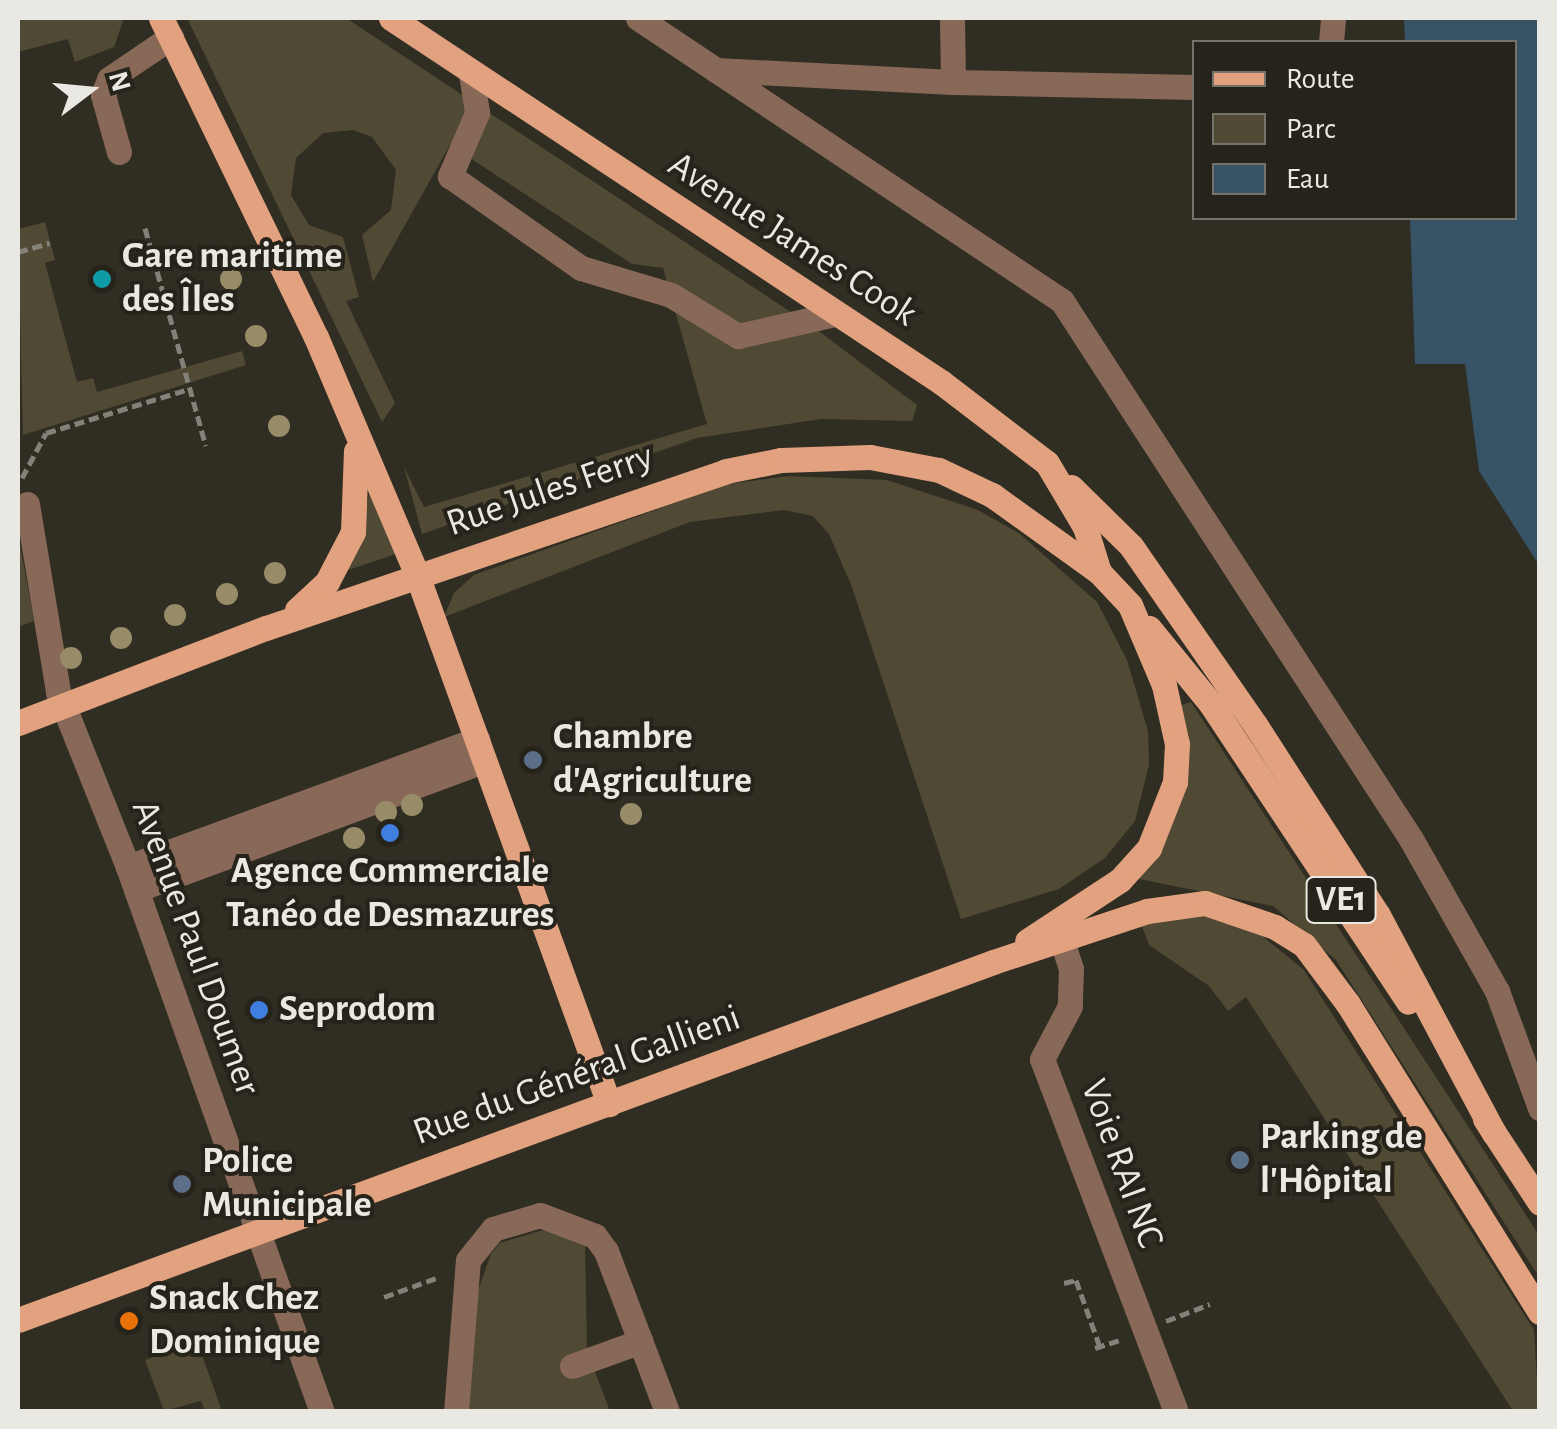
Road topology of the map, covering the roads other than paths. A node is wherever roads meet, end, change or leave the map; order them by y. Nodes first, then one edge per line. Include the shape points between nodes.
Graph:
1 (391, 18) edge
2 (638, 18) edge
3 (952, 18) edge
4 (166, 27) edge
5 (716, 70) junction
6 (471, 74) junction
7 (953, 82) junction
8 (1192, 87) edge
9 (119, 152) dead end
10 (835, 314) junction
11 (352, 421) junction
12 (1047, 464) junction
13 (23, 492) road end
14 (1100, 572) junction
15 (417, 575) junction
16 (1130, 605) junction
17 (266, 628) junction
18 (64, 705) junction
19 (18, 723) edge
20 (480, 750) junction
21 (132, 879) junction
22 (1062, 941) junction
23 (993, 962) junction
24 (609, 1104) junction
25 (1540, 1108) edge
26 (1494, 1133) junction
27 (1540, 1203) edge
28 (258, 1232) junction
29 (1540, 1312) edge
30 (18, 1320) edge
31 (641, 1342) junction
32 (572, 1366) dead end
33 (322, 1412) edge
34 (456, 1412) edge
35 (667, 1412) edge
36 (1176, 1412) edge

1 - 6 main road, Avenue James Cook
2 - 5 street
3 - 7 street
4 - 9 street via 109,78 103,95
4 - 11 main road
5 - 7 street
5 - 25 street via 1062,301 1411,840 1496,992
6 - 10 main road, Avenue James Cook
6 - 10 street via 477,113 450,176 581,268 670,295 738,336
7 - 8 street
10 - 12 main road, Avenue James Cook via 941,382
11 - 15 main road
11 - 17 main road via 359,502 346,551 315,596
12 - 14 main road, Avenue James Cook via 1085,528
12 - 26 main road via 1131,546 1256,726 1378,915
13 - 18 street, Avenue Paul Doumer
14 - 15 main road, Rue Jules Ferry via 992,495 939,470 870,458 781,460 726,470
14 - 16 main road, Rue du Général Gallieni
15 - 17 main road, Rue Jules Ferry
15 - 20 main road
16 - 23 main road, Rue du Général Gallieni via 1164,686 1177,744 1166,818 1120,880
16 - 26 main road, VE1 via 1211,704
17 - 18 main road, Rue Jules Ferry
18 - 19 main road, Rue Jules Ferry
18 - 21 street, Avenue Paul Doumer
20 - 21 street
20 - 24 main road
21 - 28 street, Avenue Paul Doumer
22 - 23 main road, Rue du Général Gallieni / VE1
22 - 29 main road, Rue du Général Gallieni / VE1 via 1147,911 1204,903 1258,919 1304,945 1348,1004
22 - 36 street, Voie RAI NC via 1071,969 1070,1006 1042,1059
23 - 24 main road, Rue du Général Gallieni
24 - 28 main road, Rue du Général Gallieni
26 - 27 main road, VE1
28 - 30 main road, Rue du Général Gallieni
28 - 33 street, Avenue Paul Doumer
31 - 32 street
31 - 34 street via 606,1251 570,1223 540,1215 505,1224 481,1238 465,1267
31 - 35 street

